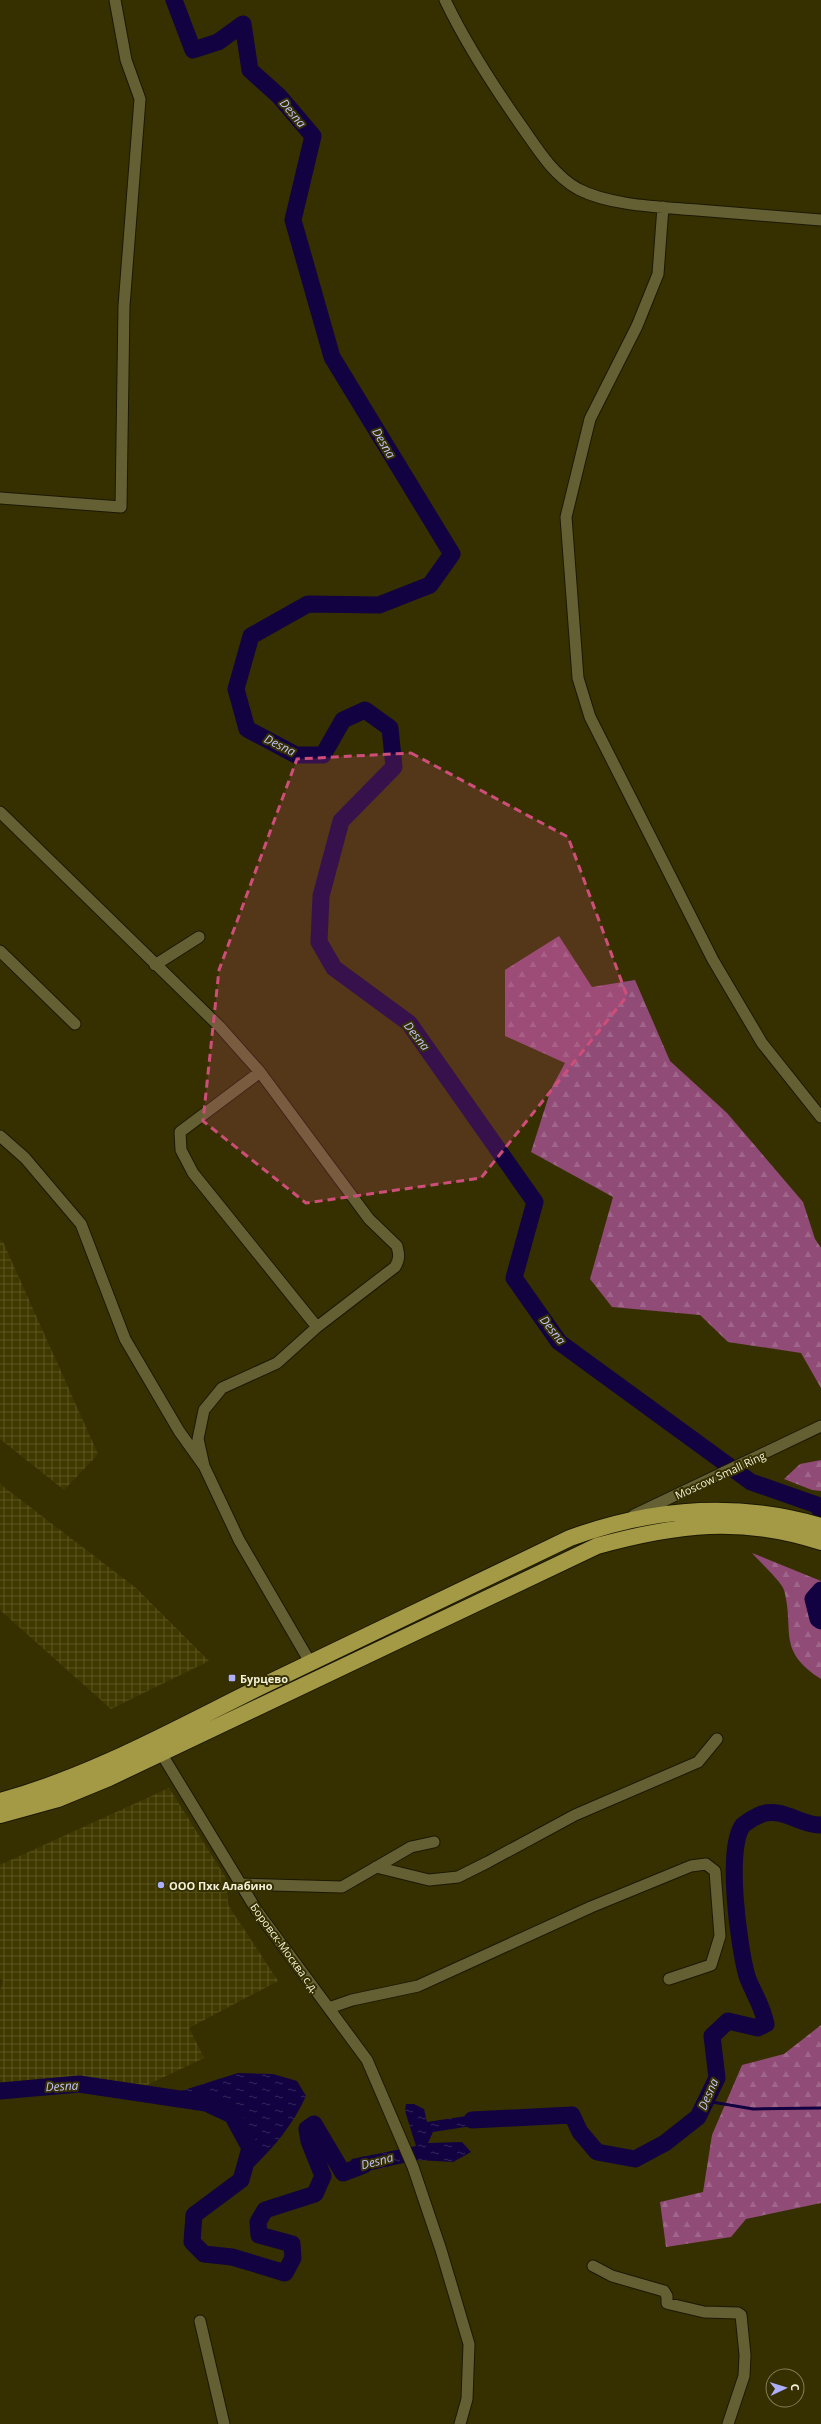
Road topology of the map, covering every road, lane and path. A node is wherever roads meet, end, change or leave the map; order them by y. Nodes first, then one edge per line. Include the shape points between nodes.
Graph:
1 (115, 0) edge
2 (445, 0) edge
3 (663, 207) junction
4 (821, 220) edge
5 (0, 498) edge
6 (0, 812) edge
7 (199, 936) dead end
8 (0, 951) edge
9 (155, 965) junction
10 (76, 1024) dead end
11 (260, 1072) junction
12 (821, 1117) edge
13 (0, 1136) edge
14 (317, 1327) junction
15 (821, 1426) edge
16 (204, 1466) junction
17 (708, 1517) junction
18 (618, 1522) junction
19 (821, 1526) edge
20 (821, 1542) edge
21 (310, 1662) junction
22 (716, 1739) dead end
23 (161, 1753) junction
24 (0, 1801) edge
25 (0, 1815) edge
26 (434, 1842) dead end
27 (376, 1867) junction
28 (241, 1884) junction
29 (669, 1979) dead end
30 (329, 2008) junction
31 (593, 2266) dead end
32 (200, 2321) dead end
33 (224, 2424) edge
34 (460, 2424) edge
35 (728, 2424) edge

1 - 5 street via 126,60 140,99 124,306 121,507
2 - 3 street via 479,64 547,162 564,180 594,196
3 - 4 street
3 - 12 street via 658,274 637,326 590,419 566,517 578,678 590,718 712,960 762,1043
6 - 9 street
7 - 9 street
8 - 10 street
9 - 11 street via 220,1027
11 - 14 street via 180,1132 181,1150 186,1162 204,1187
11 - 14 street via 361,1208 397,1246 399,1253 400,1258 395,1267
13 - 16 street via 26,1158 80,1224 125,1339 179,1431
14 - 16 street via 277,1363 222,1388 204,1410 198,1439
15 - 18 street, Moscow Small Ring
16 - 21 street via 239,1540
17 - 18 highway via 664,1513
17 - 19 highway via 752,1511
17 - 20 highway via 789,1532
17 - 23 highway via 629,1537 577,1554
18 - 21 highway via 570,1538
21 - 24 highway via 102,1764 56,1784
22 - 27 street via 698,1762 575,1814 458,1876 429,1880
23 - 25 highway via 58,1799
23 - 28 street, Боровск-Москва с.д.
26 - 27 street via 411,1847
27 - 28 street via 342,1887
28 - 30 street, Боровск-Москва с.д. via 257,1911
29 - 30 street via 710,1965 720,1936 715,1871 706,1864 692,1866 591,1907 418,1986 352,2000
30 - 34 street, Боровск-Москва с.д. via 367,2060 413,2167 441,2250 469,2344 468,2399
31 - 35 street via 612,2276 664,2291 668,2296 667,2303 678,2307 741,2315 745,2355 744,2376
32 - 33 street

